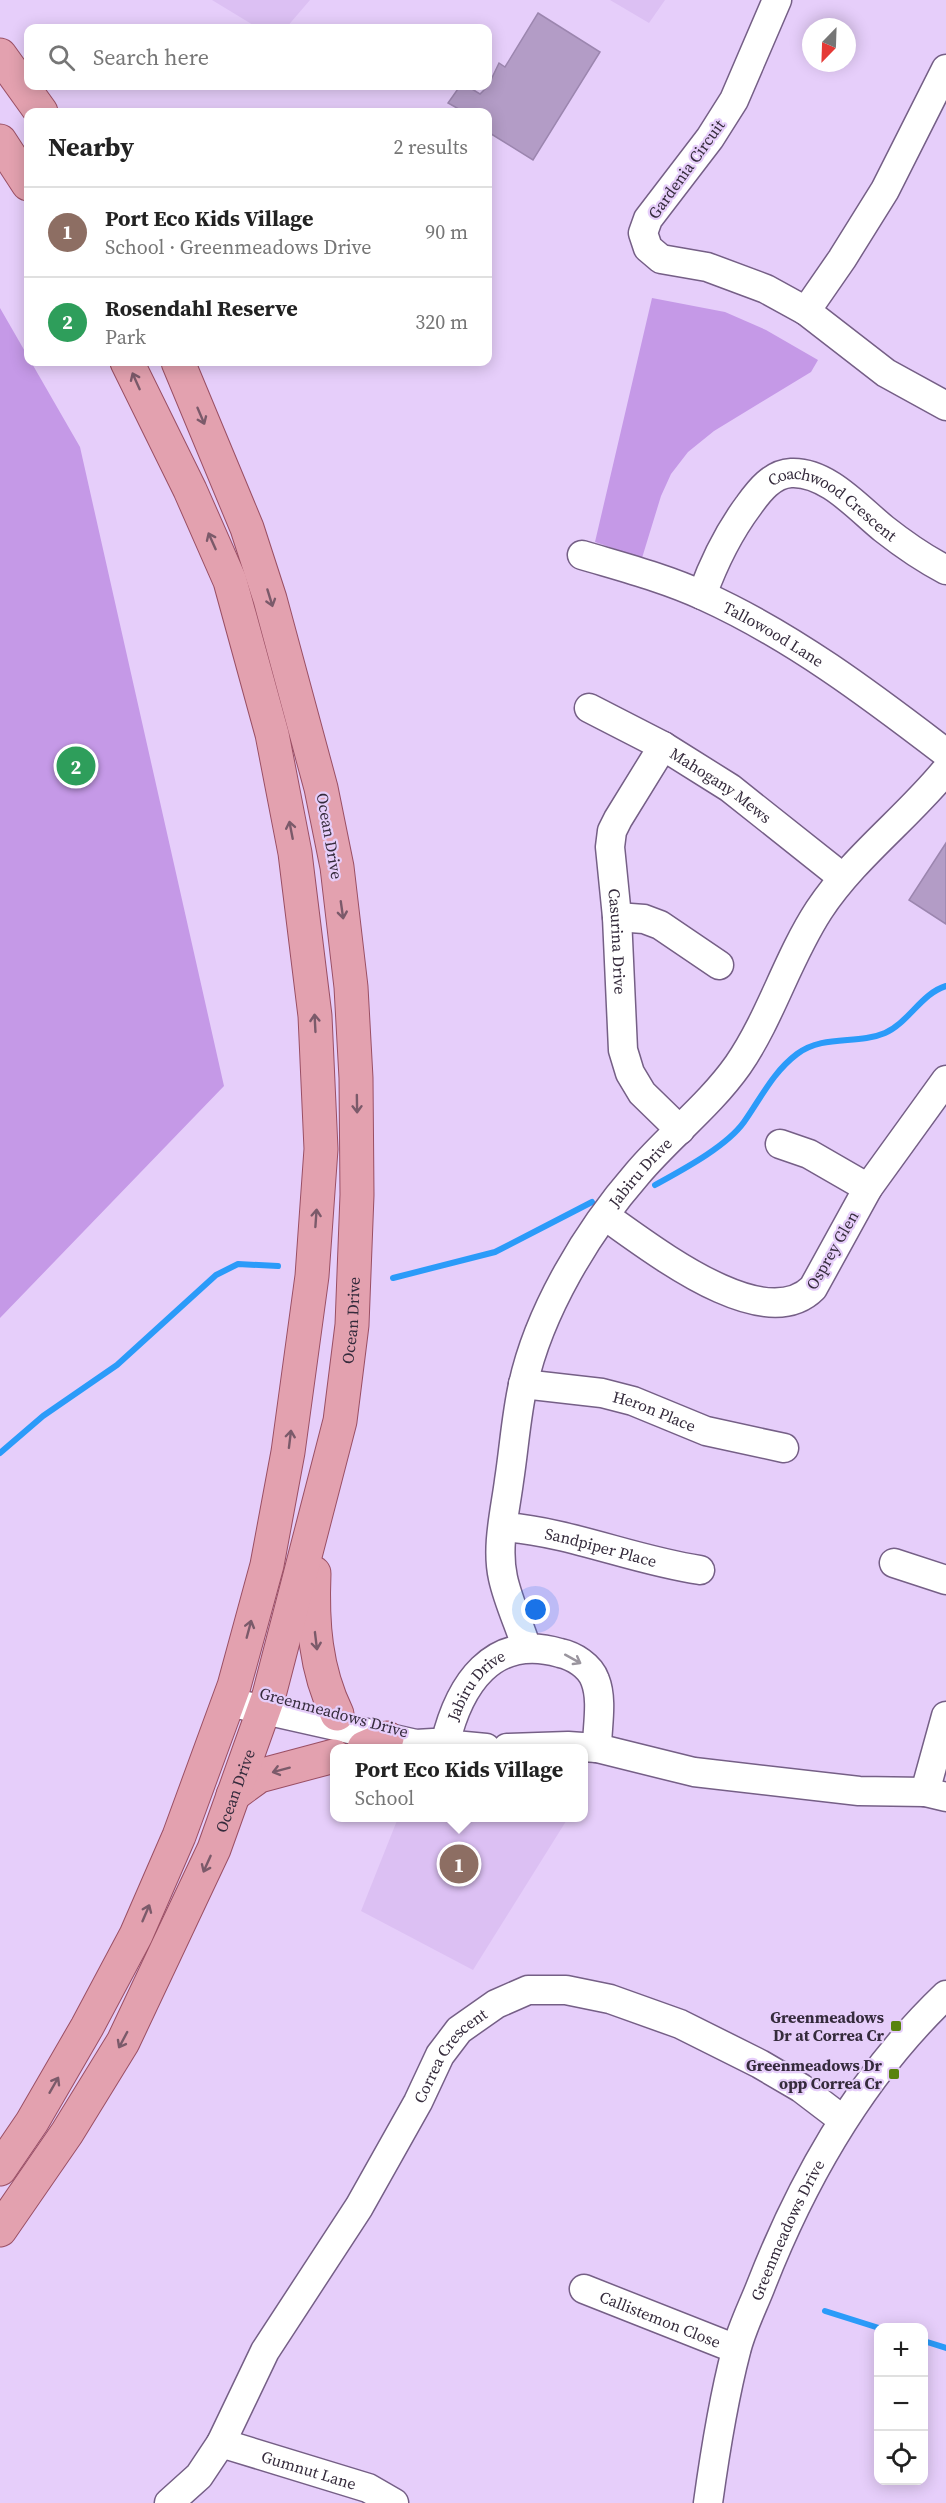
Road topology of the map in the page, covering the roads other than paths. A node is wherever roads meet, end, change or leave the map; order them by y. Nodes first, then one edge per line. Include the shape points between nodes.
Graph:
1 (777, 0) edge
2 (0, 55) edge
3 (946, 69) edge
4 (24, 88) edge
5 (25, 90) edge
6 (38, 108) edge
7 (0, 141) edge
8 (24, 178) edge
9 (806, 310) junction
10 (129, 366) edge
11 (180, 366) edge
12 (946, 405) edge
13 (582, 555) dead end
14 (946, 570) edge
15 (702, 595) junction
16 (589, 708) dead end
17 (663, 746) junction
18 (946, 753) edge
19 (946, 770) edge
20 (842, 877) junction
21 (616, 917) junction
22 (719, 965) dead end
23 (946, 1080) edge
24 (680, 1130) junction
25 (780, 1144) dead end
26 (868, 1188) junction
27 (605, 1216) junction
28 (523, 1384) junction
29 (784, 1448) dead end
30 (503, 1527) junction
31 (309, 1542) junction
32 (894, 1563) dead end
33 (700, 1570) dead end
34 (946, 1580) edge
35 (526, 1646) junction
36 (231, 1694) junction
37 (266, 1703) junction
38 (337, 1714) junction
39 (946, 1716) edge
40 (376, 1743) edge
41 (439, 1743) junction
42 (447, 1744) edge
43 (588, 1747) edge
44 (597, 1748) junction
45 (330, 1757) edge
46 (935, 1794) edge
47 (233, 1795) junction
48 (946, 1995) edge
49 (843, 2120) junction
50 (15, 2128) edge
51 (0, 2169) edge
52 (9, 2200) edge
53 (0, 2230) edge
54 (584, 2289) dead end
55 (736, 2349) junction
56 (221, 2443) junction
57 (169, 2503) edge
58 (394, 2503) edge
59 (708, 2503) edge

1 - 9 street, Gardenia Circuit via 734,100 648,219 643,233 648,248 661,259 707,267 766,289
2 - 4 main road
3 - 9 street via 885,190
5 - 6 main road
7 - 8 main road
9 - 12 street, Gardenia Circuit via 886,373
36 -> 10 main road via 274,1531 312,1276 321,1149 315,1016 293,842 272,734 230,580
11 -> 31 main road, Ocean Drive via 247,528 283,643 321,788 337,867 347,947 357,1138 352,1325 340,1421
13 - 15 street, Tallowood Lane
14 - 15 street, Coachwood Crescent via 835,490 806,474 790,473 776,477 760,490 737,521 716,558
15 - 18 street, Tallowood Lane via 821,661
16 - 17 street, Mahogany Mews
17 - 20 street, Mahogany Mews via 730,788
17 - 21 street, Casurina Drive via 612,831 611,881
19 - 20 street, Jabiru Drive
20 - 24 street, Jabiru Drive via 803,938 739,1063
21 - 22 street via 644,919 660,925
21 - 24 street, Casurina Drive via 623,1050 642,1093
23 - 26 street, Osprey Glen
24 - 27 street, Jabiru Drive via 637,1174
25 - 26 street via 809,1154
26 - 27 street, Osprey Glen via 813,1288 793,1302 760,1301 718,1288 679,1268
27 - 28 street, Jabiru Drive via 553,1304
28 - 29 street, Heron Place via 602,1393 633,1401 706,1431
28 - 30 street, Jabiru Drive
30 - 33 street, Sandpiper Place via 546,1532 661,1564
30 - 35 street, Jabiru Drive via 503,1577
31 - 37 main road, Ocean Drive
31 -> 38 main road via 318,1656 325,1688
32 - 34 street
35 - 41 street, Jabiru Drive via 494,1660 474,1675
35 -> 44 street, Jabiru Drive via 568,1655 589,1669 596,1680 598,1695
36 - 37 street, Greenmeadows Drive
50 -> 36 main road via 87,2027 136,1935 179,1836
37 - 38 street, Greenmeadows Drive
37 - 40 street, Greenmeadows Drive
37 - 47 main road, Ocean Drive
38 - 41 street, Greenmeadows Drive
39 - 46 street
40 - 41 street, Greenmeadows Drive
41 - 42 street, Greenmeadows Drive
43 - 44 street
44 - 46 street via 693,1772 778,1784
45 -> 47 main road via 259,1776
47 -> 52 main road, Ocean Drive via 214,1849 123,2042 67,2133
48 - 49 street, Greenmeadows Drive via 921,2019
49 - 55 street, Greenmeadows Drive via 775,2249
49 - 56 street, Correa Crescent via 801,2088 760,2064 681,2024 610,2000 566,1990 528,1990 496,2004 459,2030 440,2055 359,2207 265,2351
50 - 51 main road
52 - 53 main road, Ocean Drive
54 - 55 street, Callistemon Close
55 - 59 street, Greenmeadows Drive
56 - 57 street, Correa Crescent via 199,2476
56 - 58 street, Gumnut Lane via 368,2488

